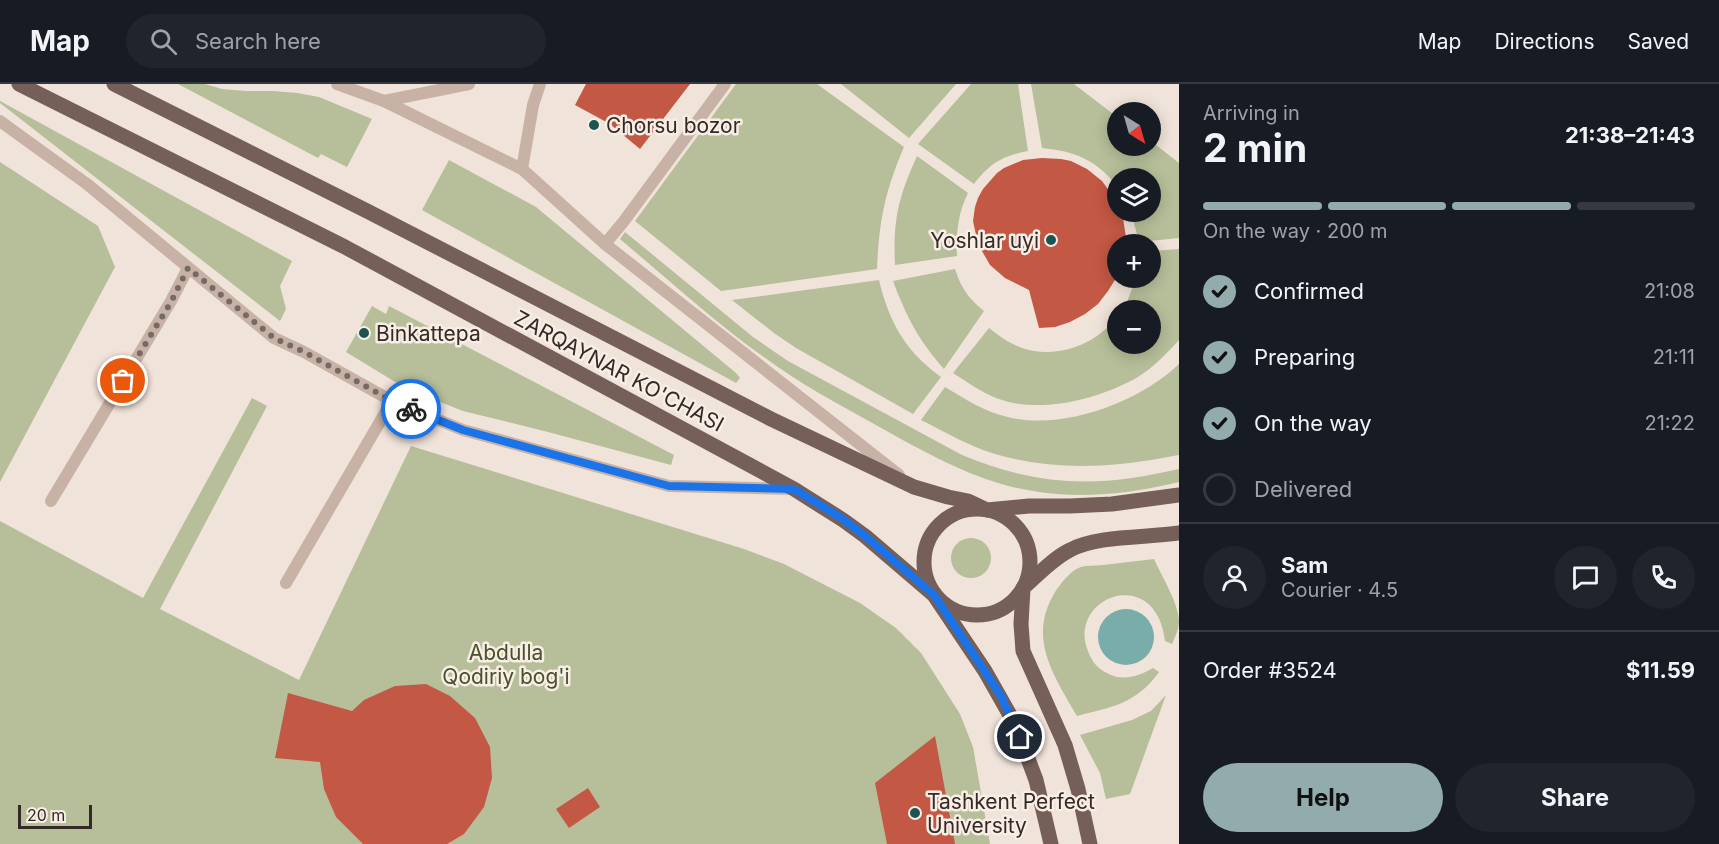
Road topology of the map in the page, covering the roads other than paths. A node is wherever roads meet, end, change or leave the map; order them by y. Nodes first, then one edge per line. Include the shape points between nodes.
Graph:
1 (19, 84) edge
2 (114, 84) edge
3 (337, 84) edge
4 (469, 84) edge
5 (540, 84) edge
6 (725, 84) edge
7 (384, 101) junction
8 (0, 121) edge
9 (522, 169) junction
10 (604, 244) junction
11 (188, 268) junction
12 (392, 401) junction
13 (914, 487) junction
14 (794, 489) junction
15 (1179, 495) edge
16 (51, 501) dead end
17 (987, 510) junction
18 (1179, 533) edge
19 (286, 583) dead end
20 (1023, 588) junction
21 (934, 595) junction
22 (1051, 844) edge
23 (1090, 844) edge

1 - 14 main road, ZARQAYNAR KO'CHASI via 345,247
2 - 13 main road, ZARQAYNAR KO'CHASI via 771,419
3 - 7 lane
4 - 7 lane
5 - 9 lane
6 - 10 lane
7 - 9 lane
8 - 11 lane via 87,184
9 - 10 lane
10 - 13 lane
11 - 12 lane via 274,338
11 - 16 lane
12 - 14 lane via 463,430 669,486
12 - 19 lane
13 - 17 main road, ZARQAYNAR KO'CHASI
14 - 21 main road, ZARQAYNAR KO'CHASI via 843,519
15 - 17 main road, ZARQAYNAR KO'CHASI via 1091,506
17 - 20 main road via 1010,521 1026,540 1030,565
17 - 21 main road via 969,510 952,516 932,534 923,560
18 - 20 main road via 1080,546 1054,560
20 - 21 main road via 1006,607 983,615 956,611
20 - 23 main road via 1023,651 1065,745
21 - 22 main road, ZARQAYNAR KO'CHASI via 1001,696 1035,780

